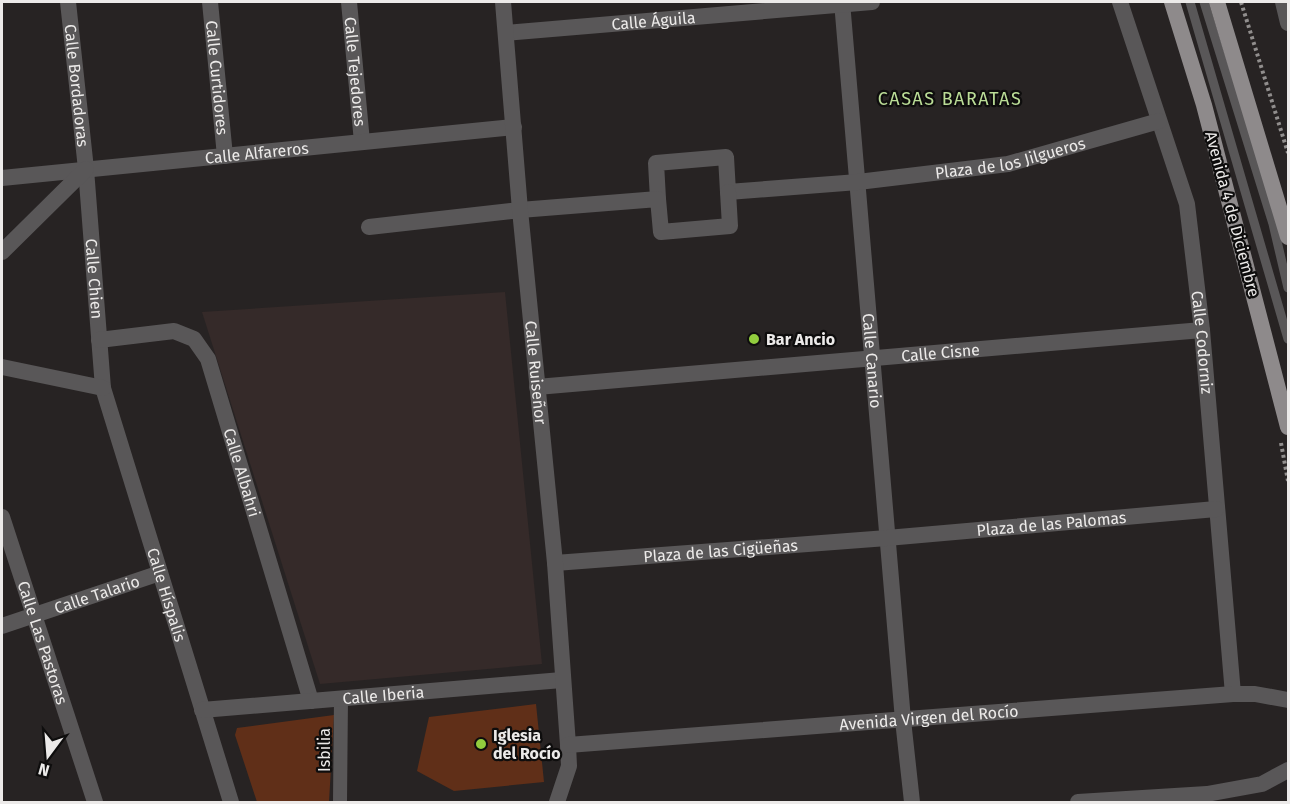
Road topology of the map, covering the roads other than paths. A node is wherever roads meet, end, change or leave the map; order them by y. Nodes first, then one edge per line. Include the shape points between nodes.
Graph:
1 (68, 2) edge
2 (210, 2) edge
3 (349, 2) edge
4 (503, 2) edge
5 (872, 2) edge
6 (1120, 2) edge
7 (1172, 2) edge
8 (1190, 2) edge
9 (1204, 2) edge
10 (1217, 2) edge
11 (1283, 2) edge
12 (842, 3) edge
13 (1288, 23) edge
14 (506, 33) junction
15 (1159, 121) junction
16 (514, 127) junction
17 (362, 142) junction
18 (225, 156) junction
19 (86, 169) junction
20 (2, 178) edge
21 (858, 182) junction
22 (728, 192) junction
23 (658, 199) junction
24 (520, 210) junction
25 (369, 227) dead end
26 (1288, 237) edge
27 (2, 252) edge
28 (1288, 288) edge
29 (1202, 330) junction
30 (99, 339) junction
31 (1288, 339) edge
32 (872, 358) junction
33 (2, 367) edge
34 (537, 387) junction
35 (103, 388) junction
36 (1288, 427) edge
37 (1216, 508) junction
38 (2, 517) edge
39 (887, 538) junction
40 (555, 563) junction
41 (160, 573) junction
42 (34, 615) junction
43 (2, 626) edge
44 (562, 680) junction
45 (1233, 694) junction
46 (340, 699) junction
47 (1288, 700) edge
48 (311, 701) junction
49 (202, 710) junction
50 (903, 720) junction
51 (568, 745) junction
52 (1288, 770) edge
53 (1207, 798) edge
54 (95, 802) edge
55 (231, 802) edge
56 (340, 802) edge
57 (557, 802) edge
58 (912, 802) edge
59 (1078, 802) edge

1 - 19 street, Calle Bordadoras
2 - 18 street, Calle Curtidores
3 - 17 street, Calle Tejedores
4 - 14 street, Calle Ruiseñor
5 - 12 street, Calle Águila
6 - 15 street, Calle Codorniz
7 - 36 main road, Avenida 4 de Diciembre via 1204,105
8 - 31 lane
9 - 28 lane via 1273,224
10 - 26 main road
11 - 13 street
12 - 14 street, Calle Águila
12 - 21 street, Calle Canario
14 - 16 street, Calle Ruiseñor
15 - 21 street, Plaza de los Jilgueros via 1008,164
15 - 29 street, Calle Codorniz via 1187,204
16 - 17 street, Calle Alfareros
16 - 24 street, Calle Ruiseñor
17 - 18 street, Calle Alfareros
18 - 19 street, Calle Alfareros
19 - 20 street, Calle Alfareros
19 - 27 street
19 - 30 street, Calle Chien
21 - 22 street, Plaza de los Jilgueros
21 - 32 street, Calle Canario
22 - 23 street via 730,226 661,232
22 - 23 street via 726,157 656,163
23 - 24 street
24 - 25 street
24 - 34 street, Calle Ruiseñor
29 - 32 street, Calle Cisne
29 - 37 street, Calle Codorniz
30 - 35 street, Calle Chien
30 - 48 street, Calle Albahri via 174,331 194,339 208,359
32 - 34 street, Calle Cisne
32 - 39 street, Calle Canario
33 - 35 street
34 - 40 street, Calle Ruiseñor
35 - 41 street, Calle Híspalis
37 - 39 street, Plaza de las Palomas
37 - 45 street, Calle Codorniz
38 - 42 street, Calle Las Pastoras
39 - 40 street, Plaza de las Cigüeñas
39 - 50 street, Calle Canario
40 - 44 street, Calle Ruiseñor
41 - 42 street, Calle Talario
41 - 49 street, Calle Híspalis
42 - 43 street, Calle Talario
42 - 54 street, Calle Las Pastoras
44 - 46 street, Calle Iberia
44 - 51 street, Calle Ruiseñor
45 - 47 street, Avenida Virgen del Rocío
45 - 50 street, Avenida Virgen del Rocío
46 - 48 street, Calle Iberia
46 - 56 street, Isbilia
48 - 49 street, Calle Iberia
49 - 55 street, Calle Híspalis
50 - 51 street, Avenida Virgen del Rocío
50 - 58 street, Calle Canario
51 - 57 street, Calle Ruiseñor via 569,766
52 - 53 street via 1262,784
53 - 59 street

